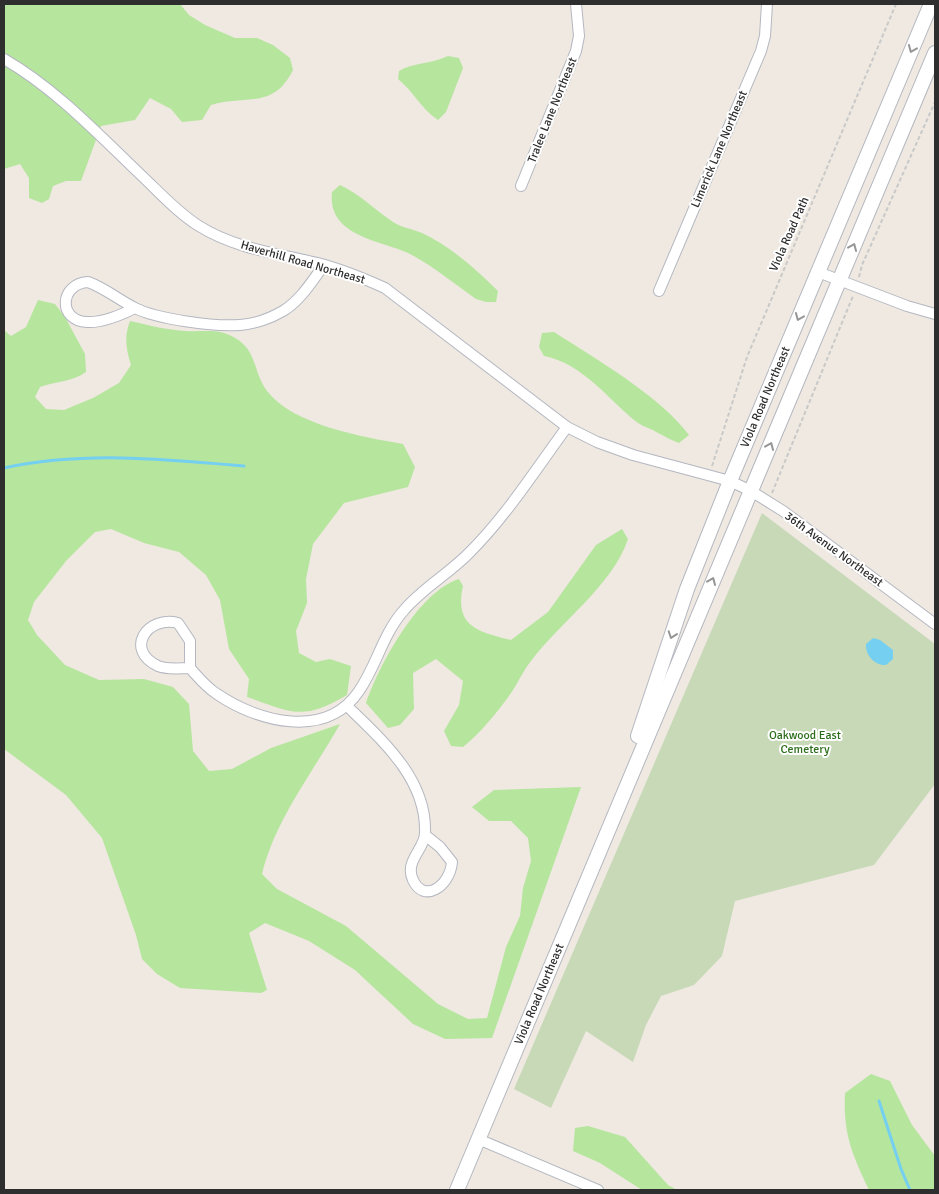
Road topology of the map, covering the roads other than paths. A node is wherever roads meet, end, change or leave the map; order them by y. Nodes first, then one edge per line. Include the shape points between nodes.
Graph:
1 (576, 4) edge
2 (767, 4) edge
3 (931, 4) edge
4 (935, 53) edge
5 (4, 60) edge
6 (521, 186) dead end
7 (324, 265) junction
8 (818, 272) junction
9 (838, 281) junction
10 (659, 290) dead end
11 (135, 308) junction
12 (935, 314) edge
13 (567, 427) junction
14 (730, 481) junction
15 (751, 491) junction
16 (935, 624) edge
17 (190, 668) junction
18 (347, 706) junction
19 (620, 797) junction
20 (426, 835) junction
21 (478, 1139) junction
22 (457, 1190) edge
23 (598, 1190) edge

1 - 6 street, Tralee Lane Northeast via 579,36 576,51
2 - 10 street, Limerick Lane Northeast via 761,51
3 -> 8 main road, Viola Road Northeast
9 -> 4 main road, Viola Road Northeast
5 - 7 street, Haverhill Road Northeast via 51,92 199,226 257,250
7 - 11 street via 298,299 284,310 266,319 240,325 196,322
7 - 13 street, Haverhill Road Northeast via 385,288
8 - 9 street
8 -> 14 main road, Viola Road Northeast
9 - 12 street
15 -> 9 main road, Viola Road Northeast
11 - 11 street via 88,282 80,282 73,287 65,306 75,319 85,323 121,315
13 - 14 street, Haverhill Road Northeast via 633,455
13 - 18 street via 494,527 469,554 403,610 389,629 359,691
14 - 15 street, 36th Avenue Northeast
14 -> 19 main road, Viola Road Northeast via 687,589
15 - 16 street, 36th Avenue Northeast
19 -> 15 main road, Viola Road Northeast
17 - 17 street via 190,641 185,630 168,620 158,622 143,638 140,645 142,654 160,667
17 - 18 street via 217,694 262,716 287,723 329,716
18 - 20 street via 403,765 414,785
19 - 21 main road, Viola Road Northeast
20 - 20 street via 412,861 411,872 413,881 426,891 444,886 449,879 452,862
21 - 22 main road, Viola Road Northeast
21 - 23 street

